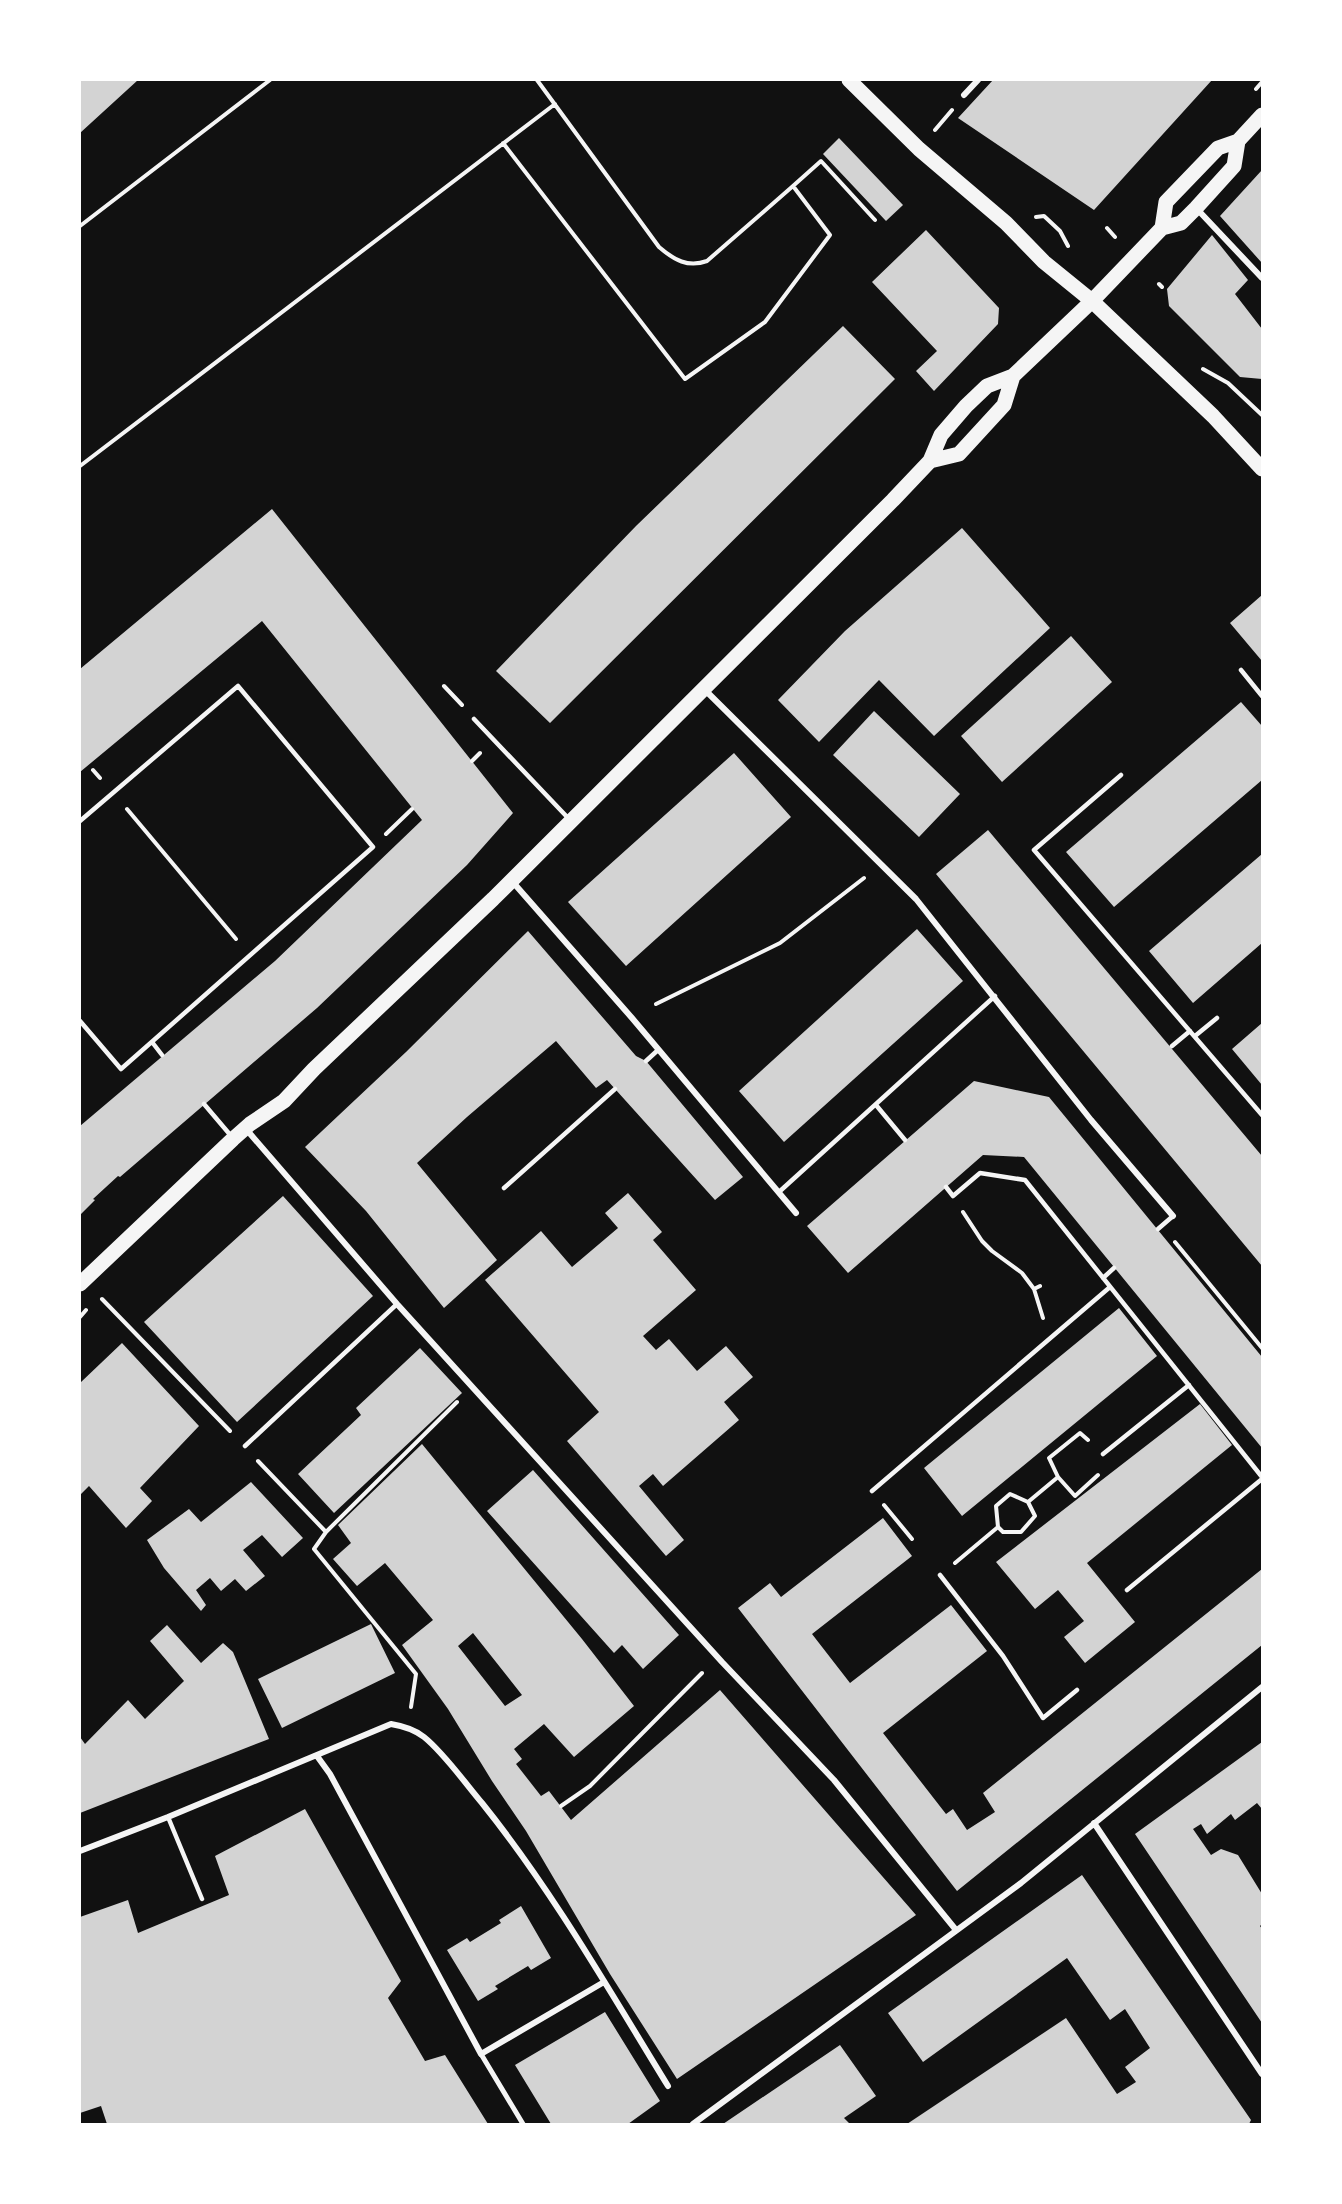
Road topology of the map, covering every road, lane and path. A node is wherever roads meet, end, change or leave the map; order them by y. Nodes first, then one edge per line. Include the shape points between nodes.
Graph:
1 (270, 80) edge
2 (537, 80) edge
3 (849, 80) edge
4 (978, 80) edge
5 (964, 95) joint
6 (555, 104) junction
7 (1263, 116) edge
8 (1238, 141) junction
9 (503, 143) junction
10 (919, 148) junction
11 (793, 186) junction
12 (1196, 208) junction
13 (875, 220) dead end
14 (80, 226) edge
15 (1107, 228) dead end
16 (1162, 228) junction
17 (1115, 237) dead end
18 (1263, 278) edge
19 (1092, 301) junction
20 (1013, 376) junction
21 (930, 461) junction
22 (80, 466) edge
23 (1263, 469) edge
24 (1241, 670) dead end
25 (444, 686) dead end
26 (704, 688) junction
27 (1263, 696) edge
28 (462, 705) dead end
29 (474, 719) dead end
30 (93, 770) dead end
31 (1121, 775) dead end
32 (112, 792) junction
33 (412, 809) dead end
34 (80, 821) edge
35 (570, 821) junction
36 (373, 847) junction
37 (871, 872) dead end
38 (511, 880) junction
39 (250, 956) junction
40 (995, 996) junction
41 (656, 1004) dead end
42 (1217, 1018) dead end
43 (80, 1021) edge
44 (1190, 1031) junction
45 (1195, 1036) junction
46 (152, 1042) junction
47 (1172, 1046) dead end
48 (658, 1050) junction
49 (162, 1055) dead end
50 (646, 1061) dead end
51 (615, 1089) dead end
52 (204, 1104) dead end
53 (876, 1106) junction
54 (1263, 1115) edge
55 (246, 1128) junction
56 (233, 1139) junction
57 (905, 1140) dead end
58 (946, 1187) dead end
59 (504, 1188) dead end
60 (779, 1192) junction
61 (961, 1209) dead end
62 (796, 1213) dead end
63 (1173, 1215) joint
64 (1160, 1227) joint
65 (1114, 1268) dead end
66 (1103, 1278) junction
67 (80, 1284) edge
68 (1040, 1286) dead end
69 (1110, 1287) junction
70 (1034, 1289) junction
71 (100, 1298) dead end
72 (397, 1304) junction
73 (1045, 1328) dead end
74 (1263, 1348) edge
75 (1190, 1384) junction
76 (465, 1394) dead end
77 (245, 1446) junction
78 (1103, 1454) junction
79 (1058, 1477) junction
80 (1263, 1478) edge
81 (872, 1491) joint
82 (1028, 1502) junction
83 (998, 1527) junction
84 (326, 1532) junction
85 (912, 1539) dead end
86 (940, 1575) joint
87 (1127, 1590) dead end
88 (703, 1672) dead end
89 (1263, 1687) edge
90 (1077, 1690) dead end
91 (408, 1727) junction
92 (318, 1756) junction
93 (561, 1806) dead end
94 (168, 1817) junction
95 (1094, 1823) junction
96 (80, 1851) edge
97 (201, 1899) dead end
98 (956, 1930) junction
99 (604, 1982) junction
100 (481, 2054) junction
101 (1263, 2074) edge
102 (668, 2086) dead end
103 (523, 2124) edge
104 (693, 2124) edge

1 - 14 path
2 - 6 path
3 - 10 main road
4 - 5 street
5 - 10 path
6 - 9 path
6 - 11 path via 659,247 683,263 696,265 707,261
7 - 8 main road
8 - 12 main road via 1234,166
8 - 16 main road via 1218,148 1166,202
9 - 11 path via 685,379 765,322 830,235
9 - 22 path
10 - 19 main road
11 - 13 path via 821,161
12 - 16 main road via 1181,223
12 - 18 street
15 - 17 path
16 - 19 main road
19 - 20 main road
19 - 23 main road
20 - 21 main road via 987,386 966,405 941,435
20 - 21 main road via 1004,405 959,454
21 - 26 main road
24 - 27 lane
25 - 28 path
26 - 35 main road
26 - 40 street via 916,899
29 - 35 lane
30 - 32 path
31 - 44 lane via 1034,850
32 - 34 lane
32 - 36 lane via 238,686
32 - 39 path
33 - 36 path
35 - 38 main road
36 - 39 lane
37 - 41 path via 780,943
38 - 48 street
38 - 55 main road via 284,1101
39 - 46 lane
40 - 53 lane
40 - 63 street via 1091,1120
42 - 45 lane
43 - 46 lane via 121,1069
44 - 45 lane
44 - 47 lane
45 - 54 lane
46 - 49 lane
48 - 50 lane
48 - 60 street
51 - 59 lane
52 - 56 lane
53 - 57 lane
53 - 60 lane
55 - 56 main road
55 - 72 street
56 - 67 main road
58 - 66 lane via 953,1196 980,1173 1025,1180
60 - 62 street
61 - 70 path via 982,1241 1022,1273
63 - 64 lane
64 - 74 path
65 - 66 lane
66 - 69 lane
68 - 70 path
69 - 75 lane
69 - 81 lane
70 - 73 path
71 - 77 path
72 - 77 lane
72 - 98 street via 834,1780
75 - 78 lane
75 - 80 lane
76 - 84 path
77 - 84 path
78 - 79 path via 1111,1464 1075,1496
78 - 79 path via 1080,1433 1049,1458
79 - 82 path
80 - 87 lane
81 - 85 path
82 - 83 path via 1010,1494 996,1506
82 - 83 path via 1035,1516 1021,1532 1003,1532
83 - 86 path
84 - 91 path via 314,1549 416,1674
86 - 90 lane via 1003,1656 1043,1718
88 - 93 path via 590,1786
89 - 95 street
91 - 92 street via 391,1724
91 - 99 street via 425,1738 463,1779 512,1841
92 - 94 street
92 - 100 street
94 - 96 street
94 - 97 lane
95 - 98 street
95 - 101 street
98 - 104 street
99 - 100 street
99 - 102 street
100 - 103 street

